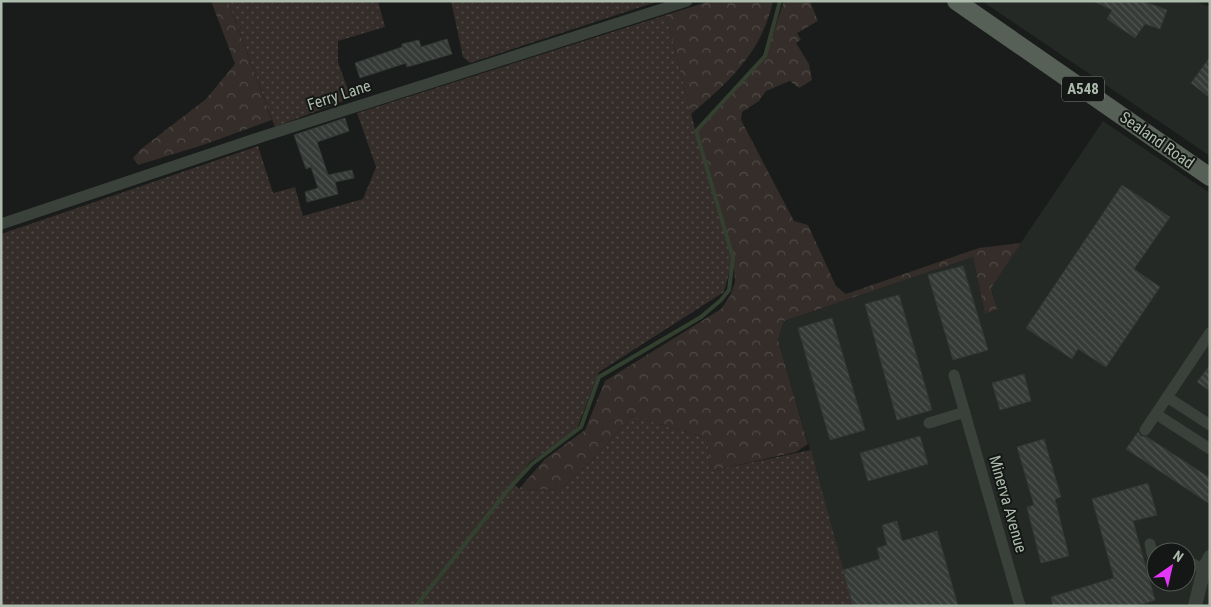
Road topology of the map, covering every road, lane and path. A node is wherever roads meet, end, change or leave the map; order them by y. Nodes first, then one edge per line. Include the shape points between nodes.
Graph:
1 (687, 1) edge
2 (956, 1) edge
3 (1210, 177) edge
4 (1, 224) edge
5 (1210, 333) edge
6 (1206, 348) edge
7 (954, 376) dead end
8 (1167, 397) junction
9 (964, 412) junction
10 (1156, 414) junction
11 (929, 422) dead end
12 (1210, 425) edge
13 (1145, 430) dead end
14 (1210, 449) edge
15 (1207, 563) edge
16 (1020, 606) edge
17 (1195, 606) edge

1 - 4 street, Ferry Lane
2 - 3 main road, Sealand Road / A548
5 - 6 street
6 - 8 street
7 - 9 street, Minerva Avenue
8 - 10 street
8 - 12 street
9 - 11 street
9 - 16 street, Minerva Avenue
10 - 13 street
10 - 14 street
15 - 17 street

